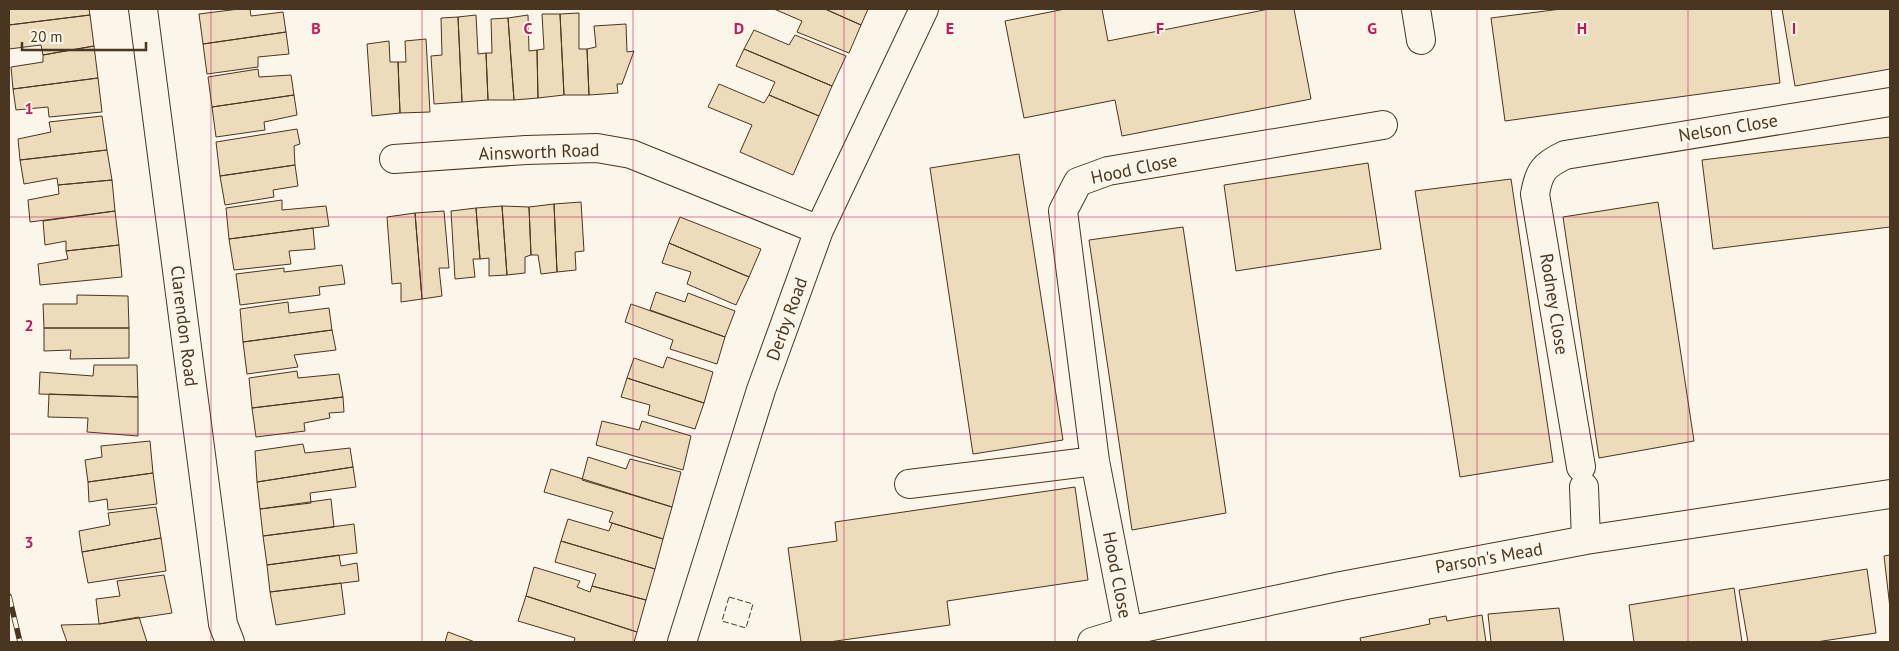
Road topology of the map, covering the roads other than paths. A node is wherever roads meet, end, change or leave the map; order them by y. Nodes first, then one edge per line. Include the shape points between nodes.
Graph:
1 (143, 9) edge
2 (924, 9) edge
3 (1416, 9) edge
4 (1421, 40) dead end
5 (1890, 102) edge
6 (1383, 126) dead end
7 (1565, 155) joint
8 (394, 159) dead end
9 (819, 230) junction
10 (1095, 461) junction
11 (910, 484) dead end
12 (1890, 494) edge
13 (1586, 540) junction
14 (1128, 630) junction
15 (230, 642) edge
16 (682, 642) edge
17 (1092, 642) edge

1 - 15 street, Clarendon Road via 223,624
2 - 9 street, Derby Road
3 - 4 street
5 - 7 street, Nelson Close
6 - 10 street, Hood Close via 1108,171 1078,182 1063,211
7 - 13 street, Rodney Close via 1550,162 1538,177 1535,194 1582,477
8 - 9 street, Ainsworth Road via 597,148 631,154
9 - 16 street, Derby Road via 761,390
10 - 11 street
10 - 14 street, Hood Close
12 - 13 street, Parson's Mead
13 - 14 street, Parson's Mead
14 - 17 street, Parson's Mead

